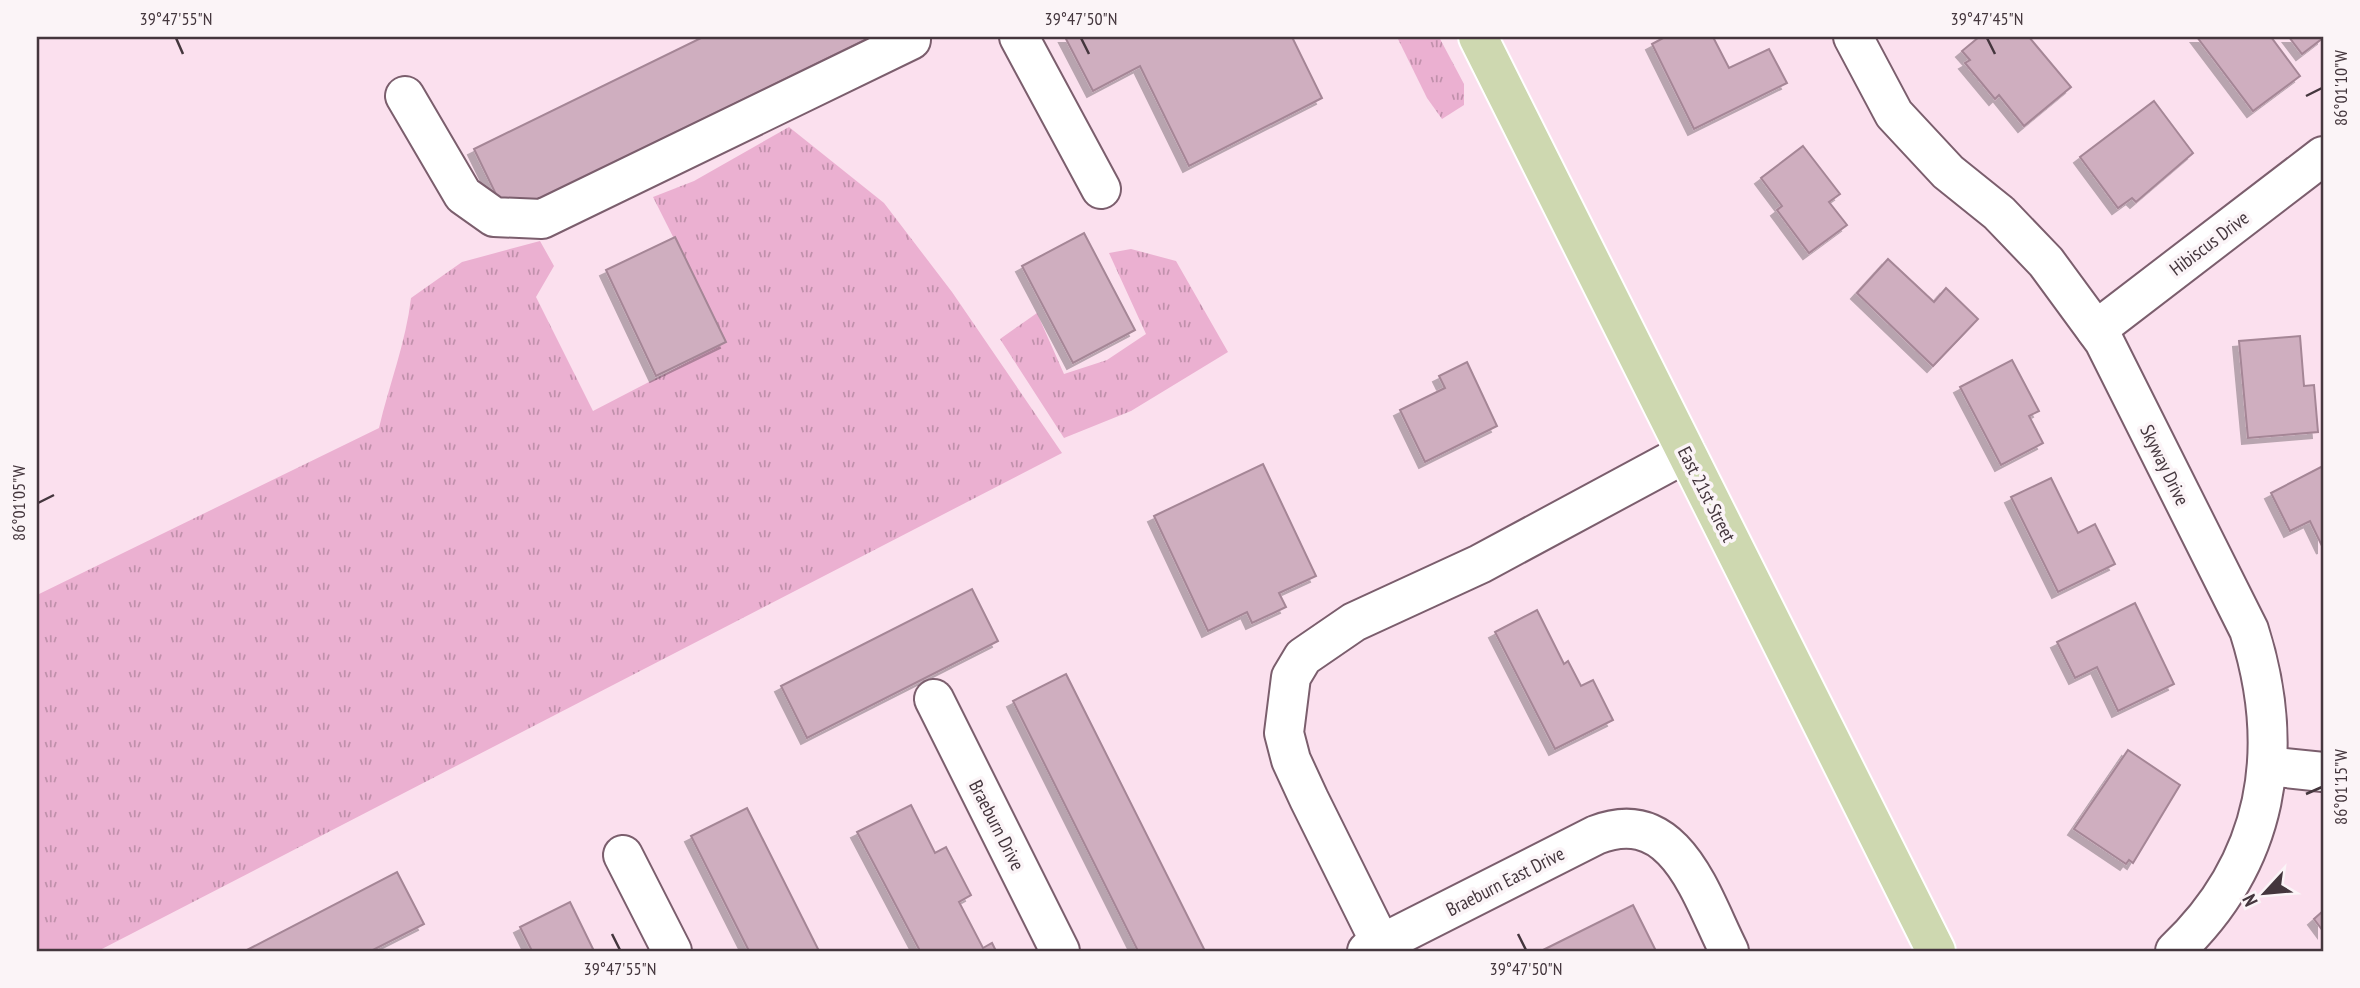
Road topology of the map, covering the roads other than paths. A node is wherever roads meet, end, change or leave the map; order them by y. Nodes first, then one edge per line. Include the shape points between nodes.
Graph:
1 (1019, 37) edge
2 (1478, 37) edge
3 (1853, 37) edge
4 (911, 40) dead end
5 (405, 96) dead end
6 (2323, 156) edge
7 (1101, 189) dead end
8 (2096, 330) junction
9 (1686, 453) junction
10 (934, 699) dead end
11 (2267, 766) junction
12 (2323, 772) edge
13 (623, 855) dead end
14 (1374, 948) edge
15 (671, 951) edge
16 (1060, 951) edge
17 (1729, 951) edge
18 (1936, 951) edge
19 (2175, 951) edge

1 - 7 street
2 - 9 main road, East 21st Street
3 - 8 street, Skyway Drive via 1894,114 1948,172 1999,213 2046,262
4 - 5 street via 542,219 494,217 463,195
6 - 8 street, Hibiscus Drive
8 - 11 street, Skyway Drive via 2249,630 2267,704
9 - 14 street via 1480,564 1354,622 1303,657 1291,677 1284,733 1291,760
9 - 18 main road, East 21st Street
10 - 16 street, Braeburn Drive
11 - 12 street
11 - 19 street, Skyway Drive via 2259,815 2233,878 2209,914
13 - 15 street
14 - 17 street, Braeburn East Drive via 1616,829 1647,832 1670,844 1685,863

